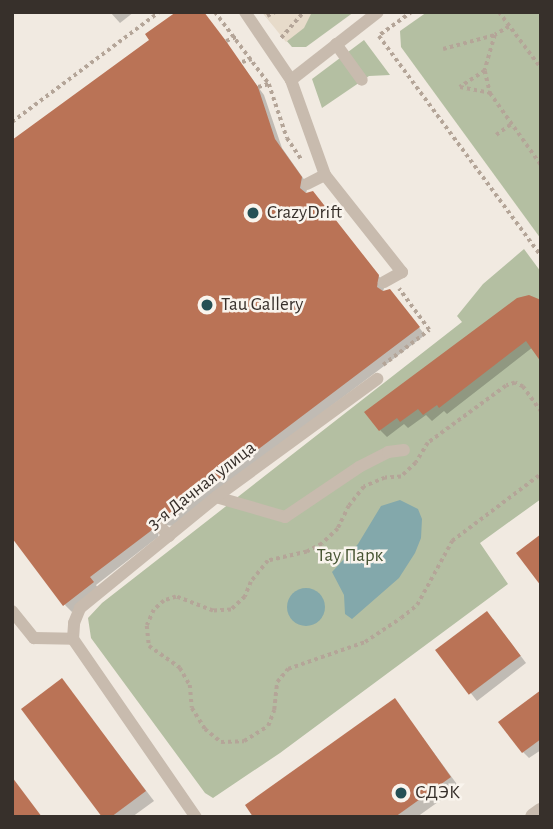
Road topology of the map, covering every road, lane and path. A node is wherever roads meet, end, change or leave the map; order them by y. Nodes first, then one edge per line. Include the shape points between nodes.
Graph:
1 (159, 12) edge
2 (245, 12) edge
3 (275, 12) edge
4 (304, 12) edge
5 (378, 12) edge
6 (412, 12) edge
7 (499, 12) edge
8 (265, 17) dead end
9 (509, 27) junction
10 (495, 35) junction
11 (236, 37) dead end
12 (281, 38) dead end
13 (226, 41) dead end
14 (336, 44) junction
15 (443, 49) dead end
16 (252, 59) dead end
17 (242, 62) dead end
18 (541, 68) edge
19 (485, 71) junction
20 (291, 80) junction
21 (362, 80) dead end
22 (269, 84) dead end
23 (258, 87) dead end
24 (490, 93) junction
25 (12, 122) edge
26 (511, 124) junction
27 (496, 135) dead end
28 (541, 165) edge
29 (325, 175) junction
30 (307, 184) dead end
31 (541, 256) edge
32 (384, 282) dead end
33 (377, 379) dead end
34 (541, 412) edge
35 (404, 450) dead end
36 (541, 474) edge
37 (216, 497) junction
38 (159, 524) dead end
39 (169, 536) junction
40 (12, 611) edge
41 (73, 639) junction
42 (541, 812) edge
43 (196, 817) edge
44 (534, 817) edge

1 - 25 path
2 - 20 lane
3 - 8 path
4 - 12 path
5 - 14 lane
6 - 31 path via 379,36
7 - 9 path
9 - 10 path
9 - 18 path
10 - 15 path
10 - 19 path
11 - 13 path
14 - 20 lane
14 - 21 lane
16 - 17 path
19 - 24 path
19 - 24 path via 460,87
20 - 29 lane
22 - 23 path
24 - 26 path
26 - 27 path
26 - 28 path
29 - 30 lane
29 - 32 lane via 402,272
33 - 37 lane, 3-я Дачная улица
34 - 36 path via 523,387 515,383 506,386 428,443 401,477 364,487 323,544 268,561 231,610 214,611 176,597 164,601 147,626 149,646 180,668 190,685 192,708 205,729 221,742 244,741 268,726 277,682 288,668 365,642 401,618 417,605 452,541
35 - 37 lane via 388,452 359,467 285,517
37 - 39 lane, 3-я Дачная улица
38 - 39 lane
39 - 41 lane, 3-я Дачная улица via 80,608
40 - 41 lane via 34,638
41 - 43 lane
42 - 44 street

